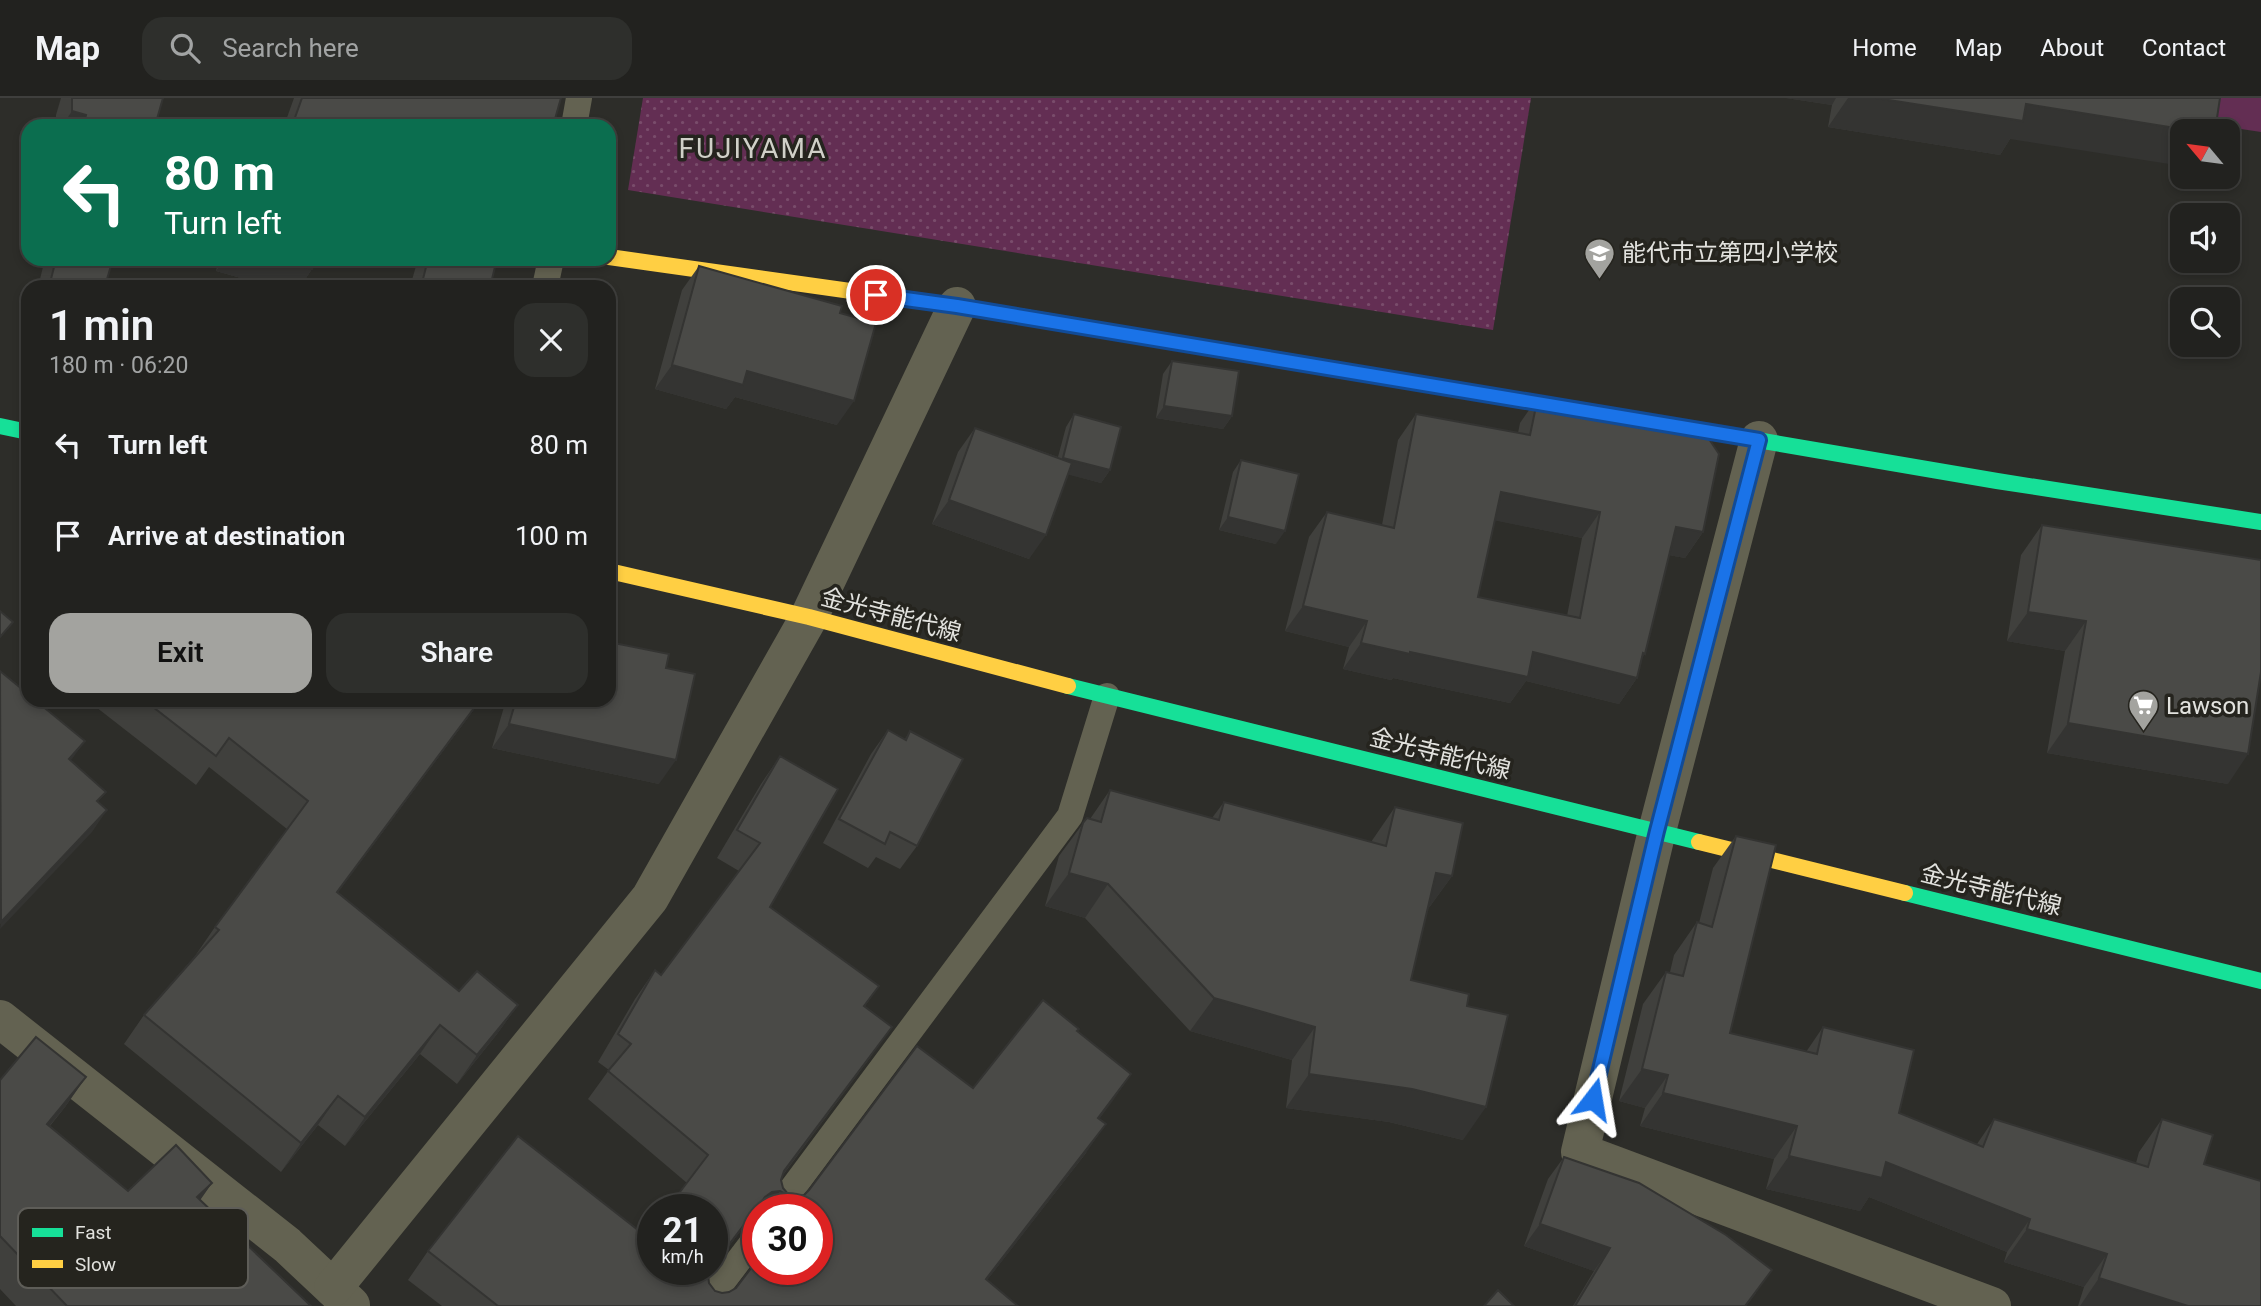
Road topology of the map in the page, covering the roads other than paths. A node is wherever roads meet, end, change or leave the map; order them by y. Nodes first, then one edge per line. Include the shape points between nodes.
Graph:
1 (579, 98) edge
2 (575, 119) edge
3 (616, 258) edge
4 (957, 306) junction
5 (1596, 413) edge
6 (1637, 420) edge
7 (0, 426) edge
8 (21, 430) edge
9 (1759, 440) junction
10 (2261, 522) edge
11 (616, 573) edge
12 (809, 617) junction
13 (1107, 696) junction
14 (1657, 831) junction
15 (2261, 981) edge
16 (0, 1019) edge
17 (788, 1194) edge
18 (240, 1208) edge
19 (248, 1214) edge
20 (742, 1256) edge
21 (342, 1297) edge
22 (704, 1306) edge
23 (1992, 1306) edge

1 - 2 lane
3 - 4 main road
4 - 5 main road
4 - 12 street
6 - 9 main road
7 - 8 main road
9 - 10 main road
9 - 14 street
11 - 12 main road, 金光寺能代線
12 - 13 main road, 金光寺能代線
12 - 21 street via 650,898
13 - 14 main road, 金光寺能代線
13 - 17 lane via 1070,816
14 - 15 main road, 金光寺能代線
14 - 23 street via 1580,1152
16 - 18 street
19 - 21 street
20 - 22 lane

